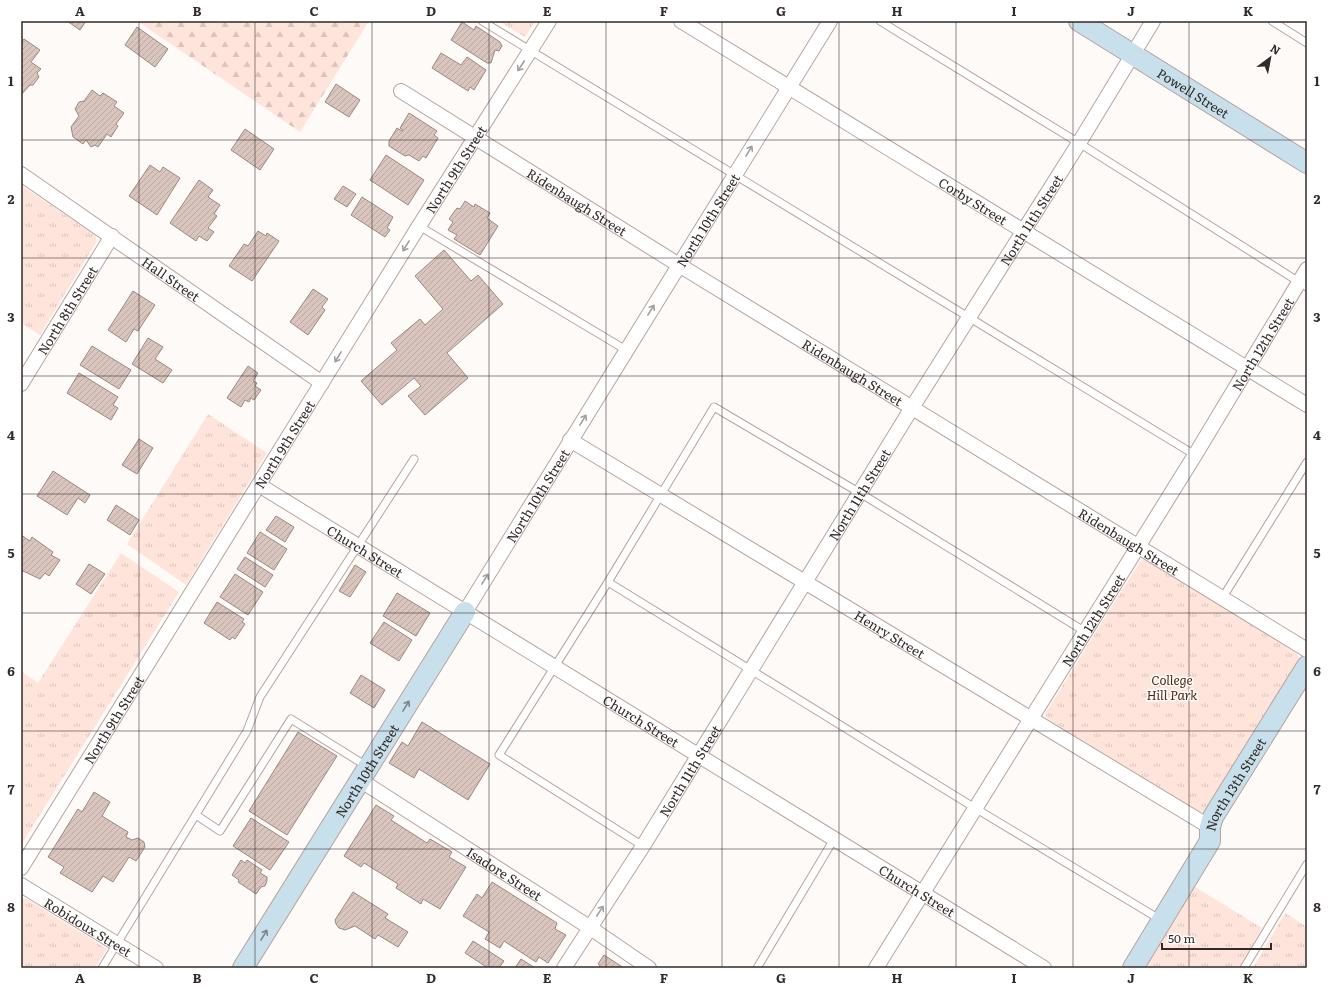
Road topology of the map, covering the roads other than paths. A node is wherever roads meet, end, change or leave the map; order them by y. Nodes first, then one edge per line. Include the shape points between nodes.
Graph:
1 (482, 21) edge
2 (549, 21) edge
3 (681, 21) edge
4 (830, 21) edge
5 (880, 21) edge
6 (1079, 21) edge
7 (1153, 21) edge
8 (1272, 21) edge
9 (1307, 43) edge
10 (531, 51) junction
11 (1133, 54) junction
12 (788, 86) junction
13 (401, 90) dead end
14 (476, 136) junction
15 (1079, 143) junction
16 (1307, 163) edge
17 (21, 174) edge
18 (734, 175) junction
19 (419, 226) junction
20 (1023, 231) junction
21 (112, 236) junction
22 (679, 265) junction
23 (1307, 269) edge
24 (1303, 285) edge
25 (968, 318) junction
26 (626, 350) junction
27 (1246, 368) junction
28 (322, 383) junction
29 (21, 384) edge
30 (1307, 405) edge
31 (912, 406) junction
32 (570, 440) junction
33 (1194, 455) junction
34 (414, 459) dead end
35 (1307, 462) edge
36 (259, 485) junction
37 (860, 493) junction
38 (661, 495) junction
39 (1138, 545) junction
40 (359, 547) junction
41 (608, 582) junction
42 (805, 583) junction
43 (1223, 597) junction
44 (465, 612) junction
45 (1084, 632) junction
46 (1307, 650) edge
47 (554, 667) junction
48 (1306, 669) edge
49 (752, 671) junction
50 (1030, 719) junction
51 (699, 756) junction
52 (364, 773) junction
53 (975, 808) junction
54 (196, 815) junction
55 (1210, 827) junction
56 (834, 839) junction
57 (643, 846) junction
58 (1307, 864) edge
59 (21, 868) edge
60 (21, 885) edge
61 (922, 893) junction
62 (1162, 920) junction
63 (589, 927) junction
64 (117, 944) junction
65 (102, 968) edge
66 (156, 968) edge
67 (243, 968) edge
68 (564, 968) edge
69 (649, 968) edge
70 (757, 968) edge
71 (876, 968) edge
72 (1044, 968) edge
73 (1133, 968) edge
74 (1244, 968) edge

1 - 10 lane
2 - 10 street, North 9th Street
3 - 12 street, Corby Street
4 - 12 street, North 10th Street
5 - 15 lane
6 - 11 street, Powell Street
7 - 11 street, North 11th Street
8 - 9 lane
10 -> 14 street, North 9th Street
10 - 18 lane
11 - 15 street, North 11th Street
11 - 16 street, Powell Street
18 -> 12 street, North 10th Street
12 - 20 street, Corby Street
13 - 14 street, Ridenbaugh Street
14 - 19 street, North 9th Street
14 - 22 street, Ridenbaugh Street
15 - 20 street, North 11th Street
15 - 24 lane
17 - 21 street, Hall Street
18 - 22 street, North 10th Street
18 - 25 lane
19 - 26 lane
19 -> 28 street, North 9th Street
20 - 25 street, North 11th Street
20 - 27 street, Corby Street
21 - 28 street, Hall Street
21 - 29 street, North 8th Street
26 -> 22 street, North 10th Street
22 - 31 street, Ridenbaugh Street
23 - 24 street, North 12th Street
24 - 27 street, North 12th Street
25 - 31 street, North 11th Street
25 - 33 lane
32 -> 26 street, North 10th Street
27 - 30 street, Corby Street
27 - 33 street, North 12th Street
28 - 36 street, North 9th Street
31 - 37 street, North 11th Street
31 - 39 street, Ridenbaugh Street
32 - 38 street, Henry Street
44 -> 32 street, North 10th Street
33 - 39 street, North 12th Street
34 - 40 lane
35 - 43 lane
36 - 40 street, Church Street
36 - 59 street, North 9th Street
37 - 38 lane via 714,406
37 - 42 street, North 11th Street
37 - 45 lane
38 - 41 lane
38 - 42 street, Henry Street
39 - 43 street, Ridenbaugh Street
39 - 45 street, North 12th Street
40 - 44 street, Church Street
40 - 54 lane via 260,697 248,732
41 - 47 lane
41 - 49 lane
42 - 49 street, North 11th Street
42 - 50 street, Henry Street
43 - 46 street, Ridenbaugh Street
44 - 47 street, Church Street
52 -> 44 street, North 10th Street
45 - 50 street, North 12th Street
47 - 51 street, Church Street
47 - 57 lane via 499,755
48 - 55 street, North 13th Street via 1213,817
49 - 51 street, North 11th Street
49 - 53 lane
50 - 53 street, North 12th Street
50 - 55 street, Henry Street
51 - 56 street, Church Street
51 - 57 street, North 11th Street
52 - 54 lane via 291,719 220,831
52 - 63 street, Isadore Street
67 -> 52 street, North 10th Street
53 - 61 street, North 12th Street
53 - 62 lane
54 - 64 lane
55 - 62 street, North 13th Street via 1210,841
56 - 61 street, Church Street
56 - 70 lane
63 -> 57 street, North 11th Street
58 - 74 lane
60 - 64 street, Robidoux Street
61 - 71 street, North 12th Street
61 - 72 street, Church Street
62 - 73 street, North 13th Street
63 - 68 street, North 11th Street
63 - 69 street, Isadore Street
64 - 65 lane
64 - 66 street, Robidoux Street

